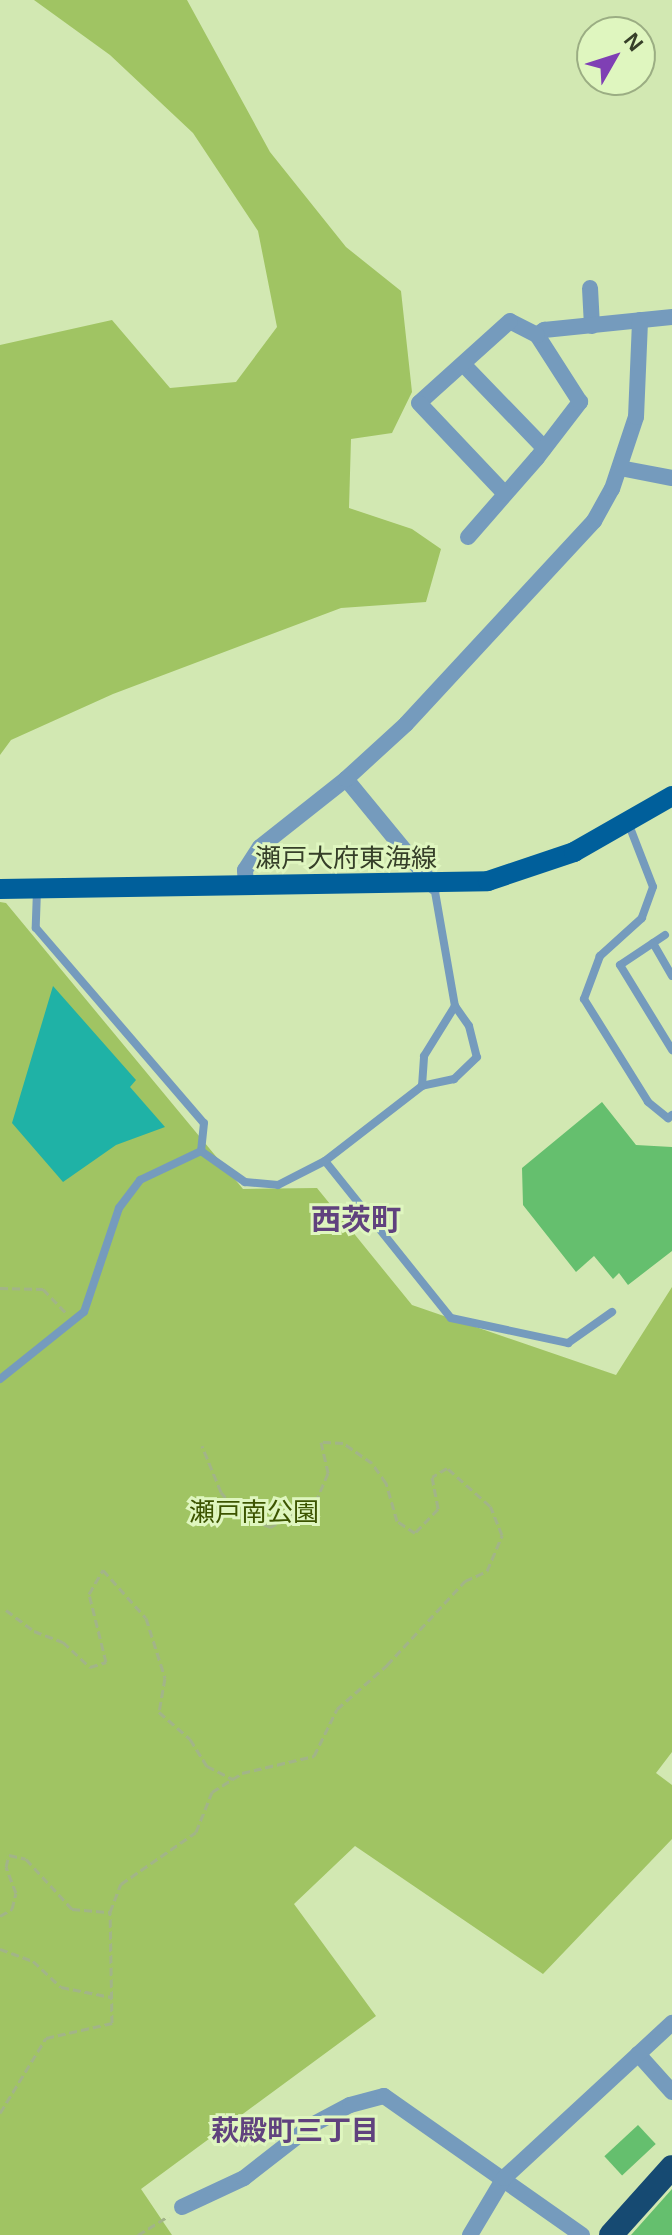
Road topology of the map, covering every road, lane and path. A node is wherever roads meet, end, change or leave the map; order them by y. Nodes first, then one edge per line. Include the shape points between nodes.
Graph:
1 (590, 288) dead end
2 (672, 317) edge
3 (640, 320) junction
4 (592, 326) junction
5 (537, 335) junction
6 (463, 364) junction
7 (544, 448) junction
8 (620, 468) junction
9 (672, 478) edge
10 (505, 494) junction
11 (468, 537) dead end
12 (346, 779) junction
13 (672, 796) edge
14 (629, 825) junction
15 (246, 885) junction
16 (434, 886) junction
17 (37, 888) junction
18 (0, 889) edge
19 (665, 935) dead end
20 (653, 943) junction
21 (672, 976) edge
22 (455, 1006) junction
23 (672, 1050) edge
24 (422, 1086) junction
25 (672, 1115) edge
26 (201, 1151) junction
27 (325, 1161) junction
28 (0, 1288) edge
29 (612, 1312) dead end
30 (69, 1324) junction
31 (0, 1379) edge
32 (202, 1446) dead end
33 (6, 1610) dead end
34 (233, 1779) junction
35 (110, 1912) junction
36 (0, 1916) edge
37 (0, 1949) edge
38 (111, 1997) junction
39 (672, 2023) edge
40 (638, 2054) junction
41 (672, 2092) edge
42 (0, 2113) edge
43 (672, 2167) edge
44 (504, 2178) junction
45 (182, 2207) joint
46 (138, 2235) edge
47 (470, 2235) edge
48 (582, 2235) edge
49 (611, 2235) edge

1 - 4 street
2 - 3 street
3 - 4 street
3 - 8 street via 636,417
4 - 5 street
5 - 6 street via 510,321
5 - 7 street via 580,402
6 - 7 street
6 - 10 street via 419,403
7 - 10 street
8 - 9 street
8 - 12 street via 594,521 567,552
10 - 11 street
12 - 15 street via 260,847 245,870
12 - 16 street
13 - 14 main road, 瀬戸大府東海線
14 - 16 main road, 瀬戸大府東海線 via 574,852 488,881
14 - 25 lane via 653,887 642,918 600,956 584,999 648,1102 668,1118
15 - 16 main road, 瀬戸大府東海線
15 - 17 main road, 瀬戸大府東海線
16 - 22 lane
17 - 18 main road, 瀬戸大府東海線
17 - 26 lane via 36,928 204,1123
19 - 20 lane
20 - 21 lane
20 - 23 lane via 620,965
22 - 24 lane via 424,1056
22 - 24 lane via 469,1026 477,1057 454,1079
24 - 27 lane
26 - 27 lane via 245,1182 278,1185
26 - 30 lane via 140,1180 119,1208 84,1312
27 - 29 lane via 451,1318 568,1343
28 - 30 path via 43,1289 64,1306
30 - 31 lane
32 - 34 path via 221,1492 241,1516 271,1527 317,1499 328,1473 321,1442 343,1443 372,1463 386,1483 397,1521 415,1533 438,1509 432,1477 447,1468 490,1506 502,1535 487,1571 465,1581 387,1665 337,1709 314,1756
33 - 34 path via 34,1631 63,1642 90,1667 106,1662 89,1594 103,1570 146,1618 165,1678 159,1712 190,1739 207,1766
34 - 35 path via 212,1792 196,1832 121,1884
35 - 36 path via 72,1909 26,1859 9,1855 6,1867 16,1893 12,1909
35 - 38 path
37 - 38 path via 33,1961 61,1987
38 - 42 path via 112,2023 46,2038
39 - 40 street
40 - 41 street
40 - 44 street
43 - 49 highway
44 - 45 street via 384,2096 350,2105 312,2125 244,2178
44 - 47 street
44 - 48 street
45 - 46 path

